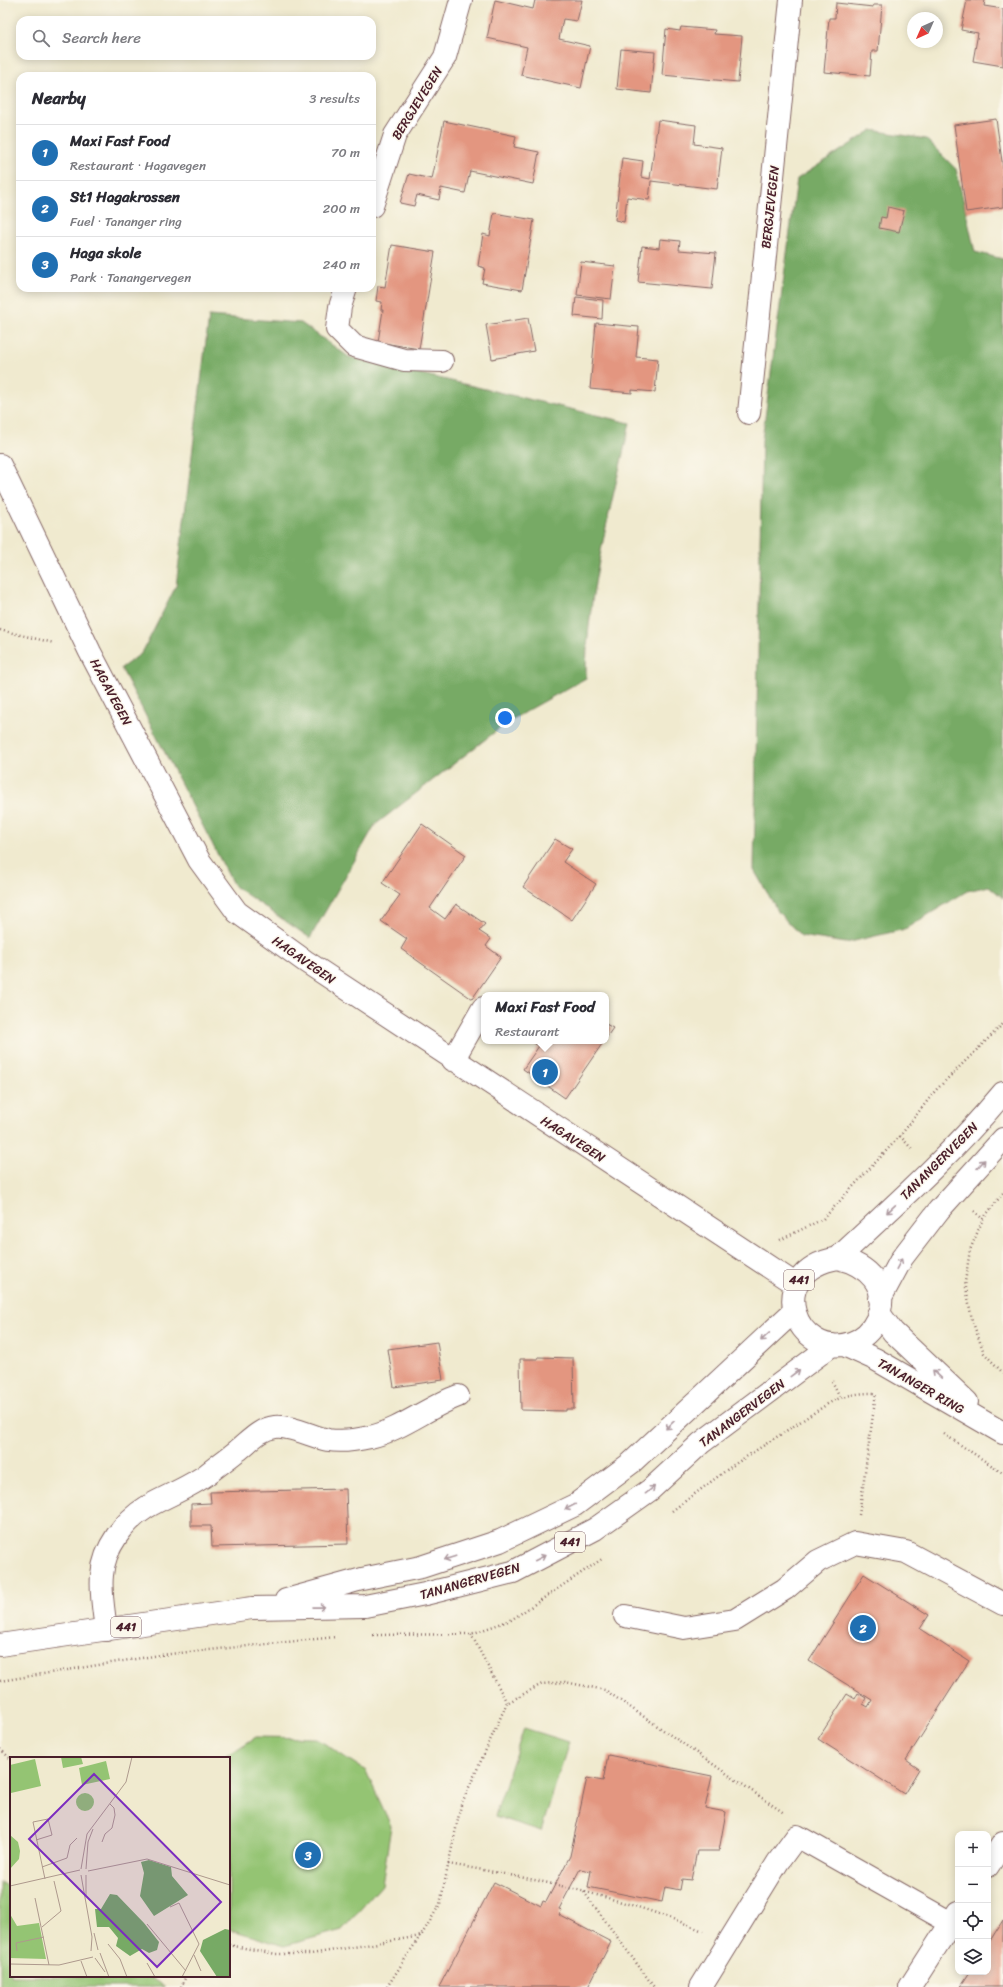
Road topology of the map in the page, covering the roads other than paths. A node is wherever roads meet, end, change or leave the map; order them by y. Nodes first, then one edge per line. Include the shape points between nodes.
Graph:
1 (461, 0) edge
2 (791, 0) edge
3 (376, 194) edge
4 (345, 292) edge
5 (442, 361) dead end
6 (749, 413) dead end
7 (0, 465) edge
8 (481, 1011) edge
9 (453, 1060) junction
10 (1003, 1093) edge
11 (1003, 1139) edge
12 (838, 1258) junction
13 (796, 1284) junction
14 (880, 1306) junction
15 (794, 1311) junction
16 (838, 1345) junction
17 (458, 1396) dead end
18 (1000, 1431) edge
19 (1003, 1604) edge
20 (252, 1608) junction
21 (625, 1616) dead end
22 (106, 1630) junction
23 (0, 1645) edge
24 (1003, 1843) edge
25 (991, 1861) edge
26 (954, 1918) edge
27 (701, 1987) edge
28 (910, 1987) edge

1 - 3 main road, BERGJEVEGEN via 445,57 395,135
2 - 6 main road, BERGJEVEGEN
4 - 5 main road via 337,329 354,346 404,360
7 - 9 main road, HAGAVEGEN via 90,652 199,860 237,912
8 - 9 main road
9 - 13 main road, HAGAVEGEN
10 -> 12 main road, TANANGERVEGEN / 441 via 919,1183
14 -> 11 main road, 441 via 902,1258 939,1210
12 - 13 main road, 441 via 821,1261
12 - 14 main road via 853,1262 867,1270 876,1283
13 - 15 main road, 441
14 - 16 main road, 441 via 874,1325 866,1334 856,1341
18 -> 14 main road, TANANGER RING via 893,1332
15 - 16 main road via 801,1327 815,1340
15 -> 20 main road, TANANGERVEGEN / 441 via 631,1463 575,1505 500,1541 421,1567 362,1579
16 - 18 main road, TANANGER RING via 875,1359
20 -> 16 main road, TANANGERVEGEN / 441 via 365,1606 513,1572 608,1521 650,1490 701,1444
17 - 22 main road via 438,1403 389,1431 371,1437 329,1440 286,1428 269,1428 251,1438 202,1477 146,1507 120,1531 103,1563 102,1596
19 - 21 main road via 906,1552 855,1543 818,1561 785,1589 735,1620 684,1628
20 - 22 main road, TANANGERVEGEN / 441
22 - 23 main road, TANANGERVEGEN / 441
24 - 25 main road
26 - 27 main road via 797,1836
26 - 28 main road

